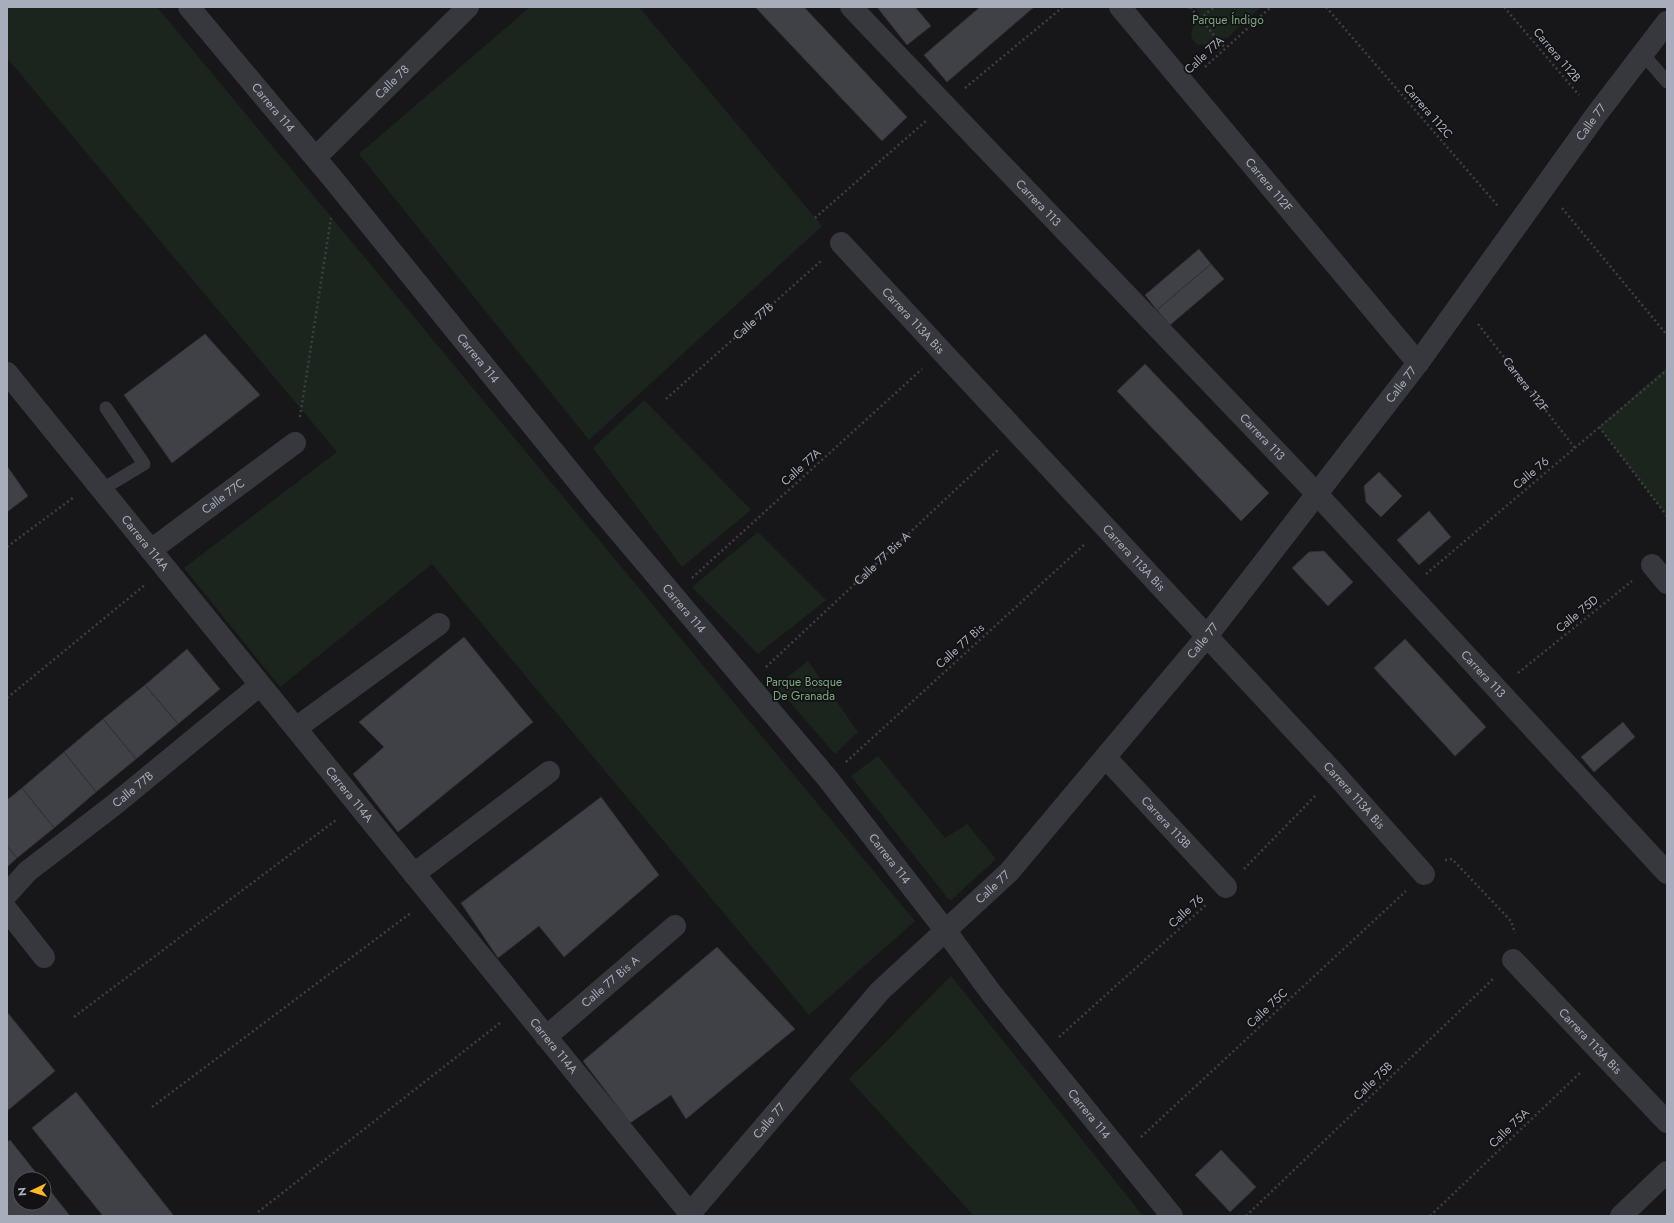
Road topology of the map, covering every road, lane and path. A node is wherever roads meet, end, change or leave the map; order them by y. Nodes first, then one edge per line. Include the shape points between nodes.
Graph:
1 (189, 7) edge
2 (468, 7) edge
3 (851, 7) edge
4 (1120, 7) edge
5 (1190, 7) edge
6 (1214, 7) edge
7 (1270, 7) edge
8 (1326, 7) edge
9 (1504, 7) edge
10 (1200, 19) junction
11 (1667, 22) edge
12 (1225, 48) junction
13 (1643, 54) junction
14 (1667, 82) edge
15 (1185, 85) junction
16 (1596, 115) junction
17 (316, 157) junction
18 (333, 178) junction
19 (1545, 187) junction
20 (1516, 226) junction
21 (841, 243) joint
22 (1461, 302) junction
23 (1667, 335) edge
24 (941, 351) junction
25 (1418, 363) junction
26 (1667, 370) edge
27 (7, 373) edge
28 (666, 399) dead end
29 (106, 408) dead end
30 (1599, 427) junction
31 (1017, 432) junction
32 (295, 443) joint
33 (1575, 448) junction
34 (101, 490) junction
35 (1316, 494) junction
36 (71, 500) dead end
37 (1667, 516) edge
38 (1104, 526) junction
39 (7, 547) edge
40 (151, 550) junction
41 (1652, 565) joint
42 (1667, 583) edge
43 (1406, 590) junction
44 (132, 595) dead end
45 (672, 596) junction
46 (439, 624) dead end
47 (1207, 636) junction
48 (748, 684) junction
49 (260, 685) junction
50 (1498, 690) junction
51 (7, 698) edge
52 (296, 728) junction
53 (1106, 758) junction
54 (548, 772) dead end
55 (1336, 775) junction
56 (828, 779) junction
57 (357, 804) junction
58 (1667, 873) edge
59 (414, 874) junction
60 (1424, 874) junction
61 (1226, 887) junction
62 (7, 894) edge
63 (432, 897) junction
64 (7, 910) edge
65 (675, 926) dead end
66 (946, 930) junction
67 (44, 957) dead end
68 (1513, 960) junction
69 (521, 1006) junction
70 (74, 1017) dead end
71 (546, 1037) junction
72 (1601, 1053) junction
73 (1041, 1054) junction
74 (152, 1107) dead end
75 (1667, 1122) edge
76 (1122, 1155) junction
77 (1667, 1172) edge
78 (258, 1212) dead end
79 (690, 1215) edge
80 (1172, 1216) edge
81 (1246, 1216) edge
82 (1430, 1216) edge
83 (1621, 1216) edge

1 - 17 street, Carrera 114
2 - 17 street, Calle 78
3 - 35 street, Carrera 113
4 - 15 street, Carrera 112F
5 - 10 path
6 - 10 path
7 - 12 path, Calle 77A
8 - 20 path, Carrera 112C
9 - 16 path, Carrera 112B
10 - 12 path
11 - 13 street, Calle 77
12 - 15 path, Calle 77A
13 - 14 lane
13 - 16 street, Calle 77
15 - 25 street, Carrera 112F
16 - 19 street, Calle 77
17 - 18 street, Carrera 114
18 - 32 path via 334,204
18 - 45 street, Carrera 114
19 - 20 street, Calle 77
19 - 23 path
20 - 22 street, Calle 77
21 - 24 street, Carrera 113A Bis
21 - 28 path, Calle 77B
22 - 25 street, Calle 77
22 - 33 path, Carrera 112F
24 - 31 street, Carrera 113A Bis
24 - 45 path, Calle 77A
25 - 35 street, Calle 77
26 - 30 path, Calle 76
27 - 34 street, Carrera 114A
29 - 34 lane via 144,464
30 - 33 path, Calle 76
30 - 37 path
31 - 38 street, Carrera 113A Bis
31 - 48 path, Calle 77 Bis A
32 - 40 street, Calle 77C
33 - 43 path, Calle 76
34 - 40 street, Carrera 114A
35 - 43 street, Carrera 113
35 - 47 street, Calle 77
36 - 39 path
38 - 47 street, Carrera 113A Bis
38 - 56 path, Calle 77 Bis
40 - 49 street, Carrera 114A
41 - 42 street
41 - 50 path, Calle 75D
43 - 50 street, Carrera 113
44 - 51 path
45 - 48 street, Carrera 114
46 - 52 street
47 - 53 street, Calle 77
47 - 55 street, Carrera 113A Bis
48 - 56 street, Carrera 114
49 - 52 street, Carrera 114A
49 - 62 street, Calle 77B via 114,805 28,871
50 - 58 street, Carrera 113
52 - 57 street, Carrera 114A
53 - 61 street, Carrera 113B
53 - 66 street, Calle 77 via 1009,872
54 - 59 street
55 - 60 street, Carrera 113A Bis
55 - 61 path, Calle 76
56 - 66 street, Carrera 114
57 - 59 street, Carrera 114A
57 - 70 path
59 - 63 street, Carrera 114A
60 - 68 path, Calle 75C via 1439,861 1452,860 1510,921 1519,944
60 - 76 path, Calle 75C
61 - 73 path, Calle 76
63 - 69 street, Carrera 114A
63 - 74 path
64 - 67 street
65 - 71 street, Calle 77 Bis A
66 - 73 street, Carrera 114 via 992,994
66 - 79 street, Calle 77 via 880,991
68 - 72 street, Carrera 113A Bis
68 - 81 path, Calle 75B
69 - 71 street, Carrera 114A
69 - 78 path
71 - 79 street, Carrera 114A
72 - 75 street, Carrera 113A Bis
72 - 82 path, Calle 75A
73 - 76 street, Carrera 114
76 - 80 street, Carrera 114
77 - 83 street

